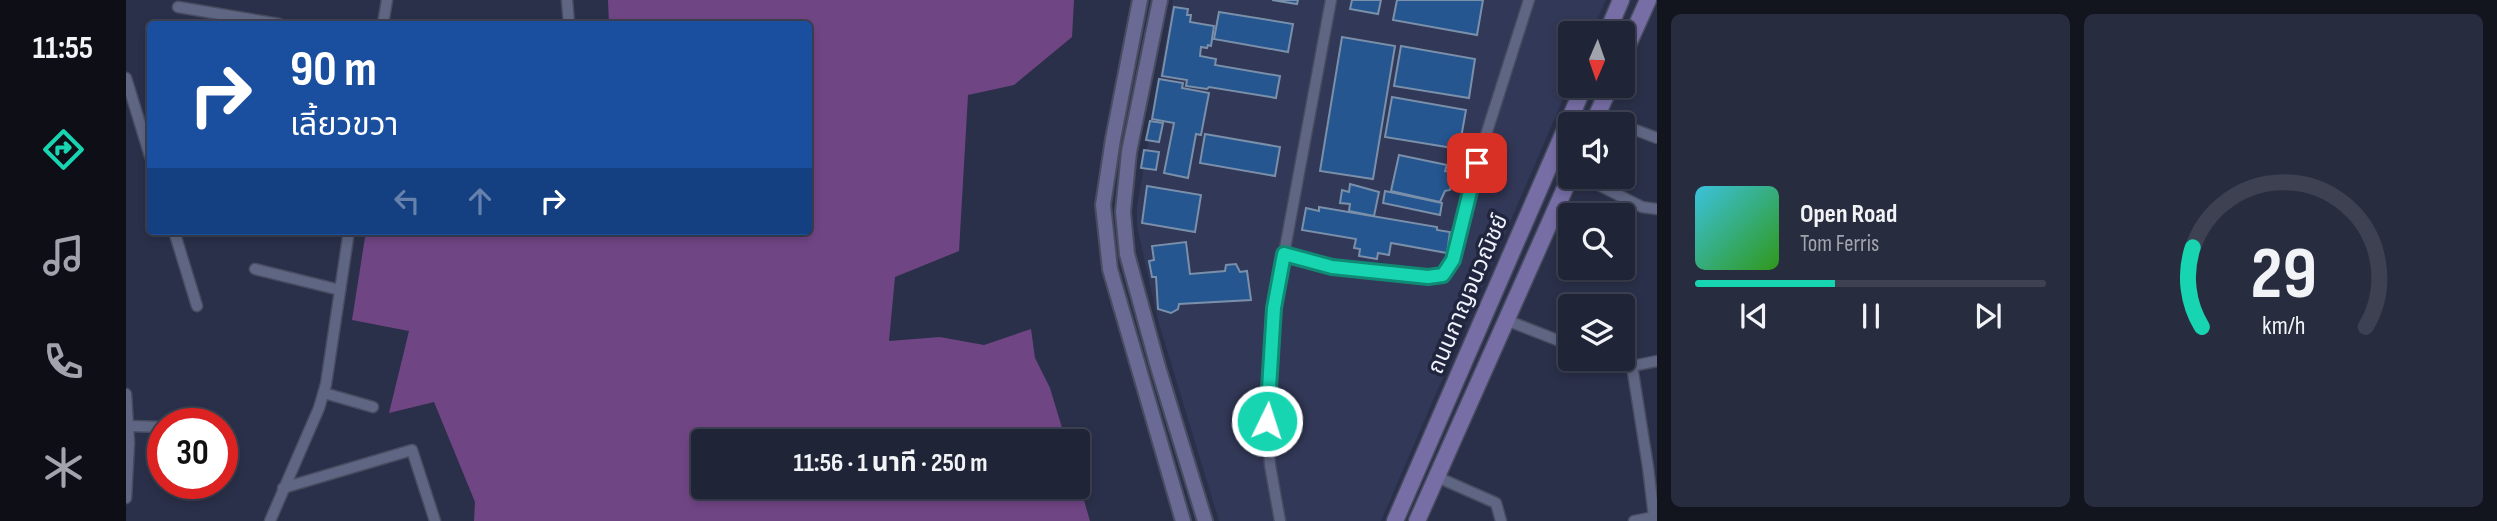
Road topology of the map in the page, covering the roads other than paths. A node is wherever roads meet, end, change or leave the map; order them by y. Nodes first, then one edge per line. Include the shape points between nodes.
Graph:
1 (387, 0) edge
2 (568, 0) edge
3 (1140, 0) edge
4 (1160, 0) edge
5 (1331, 0) edge
6 (1529, 0) edge
7 (1621, 0) edge
8 (1648, 0) edge
9 (178, 7) dead end
10 (261, 21) edge
11 (384, 21) edge
12 (569, 21) edge
13 (1612, 21) edge
14 (1635, 29) edge
15 (126, 78) edge
16 (1579, 98) edge
17 (1635, 130) edge
18 (1657, 138) edge
19 (147, 146) edge
20 (1565, 189) edge
21 (1607, 189) edge
22 (1657, 209) edge
23 (175, 235) edge
24 (348, 235) edge
25 (1284, 254) junction
26 (255, 269) dead end
27 (340, 290) junction
28 (197, 306) dead end
29 (1506, 320) junction
30 (1558, 340) edge
31 (1657, 361) edge
32 (1635, 365) edge
33 (1633, 371) edge
34 (324, 393) junction
35 (126, 394) edge
36 (373, 407) dead end
37 (129, 426) junction
38 (147, 427) edge
39 (1437, 477) junction
40 (283, 488) junction
41 (126, 498) edge
42 (1655, 517) edge
43 (270, 521) edge
44 (435, 521) edge
45 (1183, 521) edge
46 (1205, 521) edge
47 (1280, 521) edge
48 (1395, 521) edge
49 (1417, 521) edge
50 (1501, 521) edge
51 (1634, 521) edge

1 - 11 street
2 - 12 street
3 - 45 main road via 1103,205 1110,269
4 - 46 main road via 1129,152 1123,212 1127,254
5 - 25 street
6 - 25 street via 1477,163 1453,260 1443,275 1332,267
7 - 13 main road
8 - 14 main road
9 - 10 street
15 - 19 street
16 - 48 main road, ถนนกาญจนวณิชย์
17 - 18 street
20 - 29 main road, ถนนกาญจนวณิชย์
21 - 22 street via 1642,207
23 - 28 street
24 - 27 street
25 - 47 street via 1274,308 1267,421
26 - 27 street
27 - 34 street
29 - 30 street
29 - 39 main road, ถนนกาญจนวณิชย์
31 - 32 street
33 - 42 street
34 - 36 street
34 - 40 street
35 - 37 street
37 - 38 street
37 - 41 street
39 - 49 main road, ถนนกาญจนวณิชย์
39 - 50 street via 1496,503
40 - 43 street
40 - 44 street via 412,450
42 - 51 street

